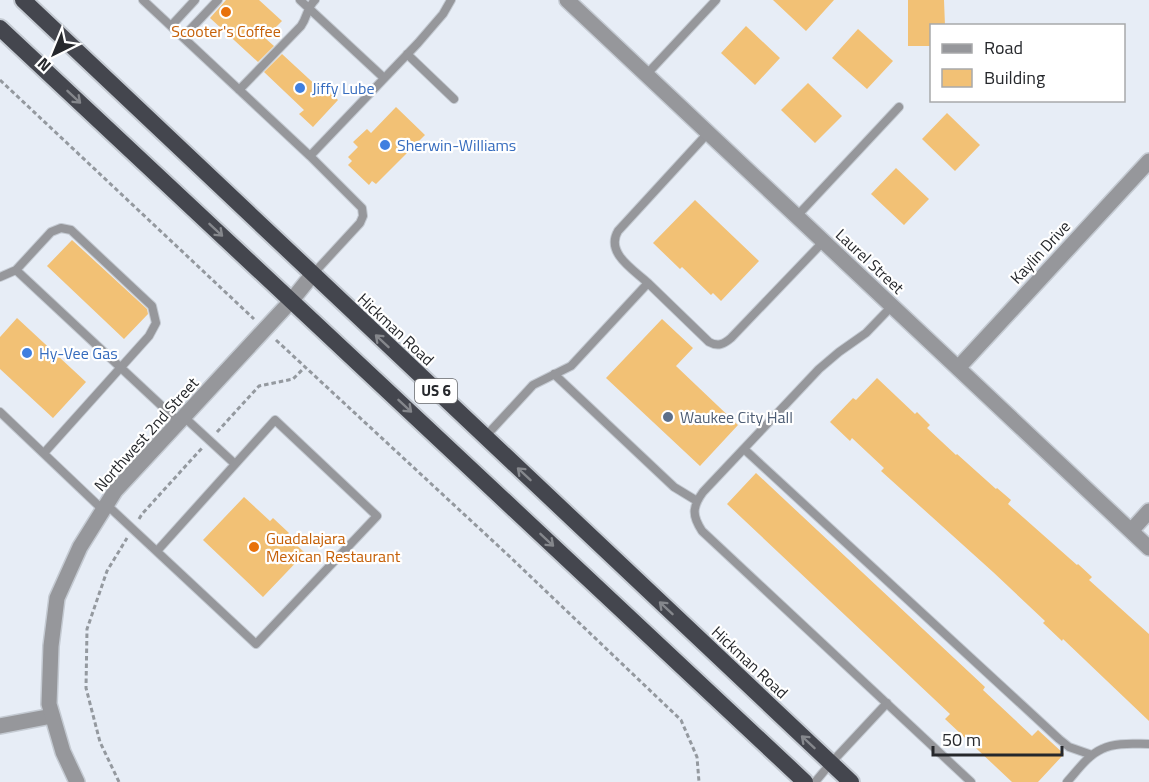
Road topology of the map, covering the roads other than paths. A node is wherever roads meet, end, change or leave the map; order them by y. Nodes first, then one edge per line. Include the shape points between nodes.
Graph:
1 (22, 0) edge
2 (143, 0) edge
3 (195, 0) edge
4 (218, 0) edge
5 (300, 0) edge
6 (315, 0) edge
7 (452, 0) edge
8 (567, 0) edge
9 (716, 0) edge
10 (308, 8) junction
11 (171, 26) junction
12 (0, 28) edge
13 (183, 37) junction
14 (407, 54) junction
15 (646, 75) junction
16 (384, 78) junction
17 (240, 90) junction
18 (454, 99) dead end
19 (899, 107) dead end
20 (708, 133) junction
21 (310, 156) junction
22 (1149, 161) edge
23 (796, 216) junction
24 (823, 242) junction
25 (16, 270) junction
26 (312, 275) junction
27 (0, 277) edge
28 (648, 283) junction
29 (292, 300) junction
30 (892, 306) junction
31 (121, 367) junction
32 (958, 368) junction
33 (554, 374) junction
34 (0, 412) edge
35 (182, 419) junction
36 (485, 437) junction
37 (744, 449) junction
38 (44, 453) junction
39 (235, 464) junction
40 (697, 501) junction
41 (105, 507) junction
42 (1149, 511) edge
43 (1131, 531) junction
44 (1149, 548) edge
45 (157, 551) junction
46 (886, 703) junction
47 (52, 716) junction
48 (0, 726) edge
49 (1149, 744) edge
50 (1092, 755) junction
51 (831, 763) junction
52 (77, 782) edge
53 (805, 782) edge
54 (815, 782) edge
55 (851, 782) edge
56 (971, 782) edge
57 (1067, 782) edge

1 - 26 highway, Hickman Road / US 6
2 - 11 lane
3 - 11 lane
4 - 13 lane
5 - 10 lane
6 - 10 lane
7 - 14 lane
8 - 15 street, Laurel Street
9 - 15 lane
10 - 16 lane
10 - 17 lane via 301,26
11 - 13 lane
12 -> 29 highway, US 6
13 - 17 lane
14 - 16 lane
14 - 18 lane
15 - 20 street, Laurel Street
16 - 21 lane
17 - 21 lane
19 - 23 lane
20 - 23 street, Laurel Street
20 - 28 lane via 615,237 618,256
21 - 26 lane via 362,208 363,216
22 - 32 street, Kaylin Drive
23 - 24 street, Laurel Street
24 - 28 lane via 721,345 709,342
24 - 30 street, Laurel Street
25 - 27 lane
25 - 31 lane
25 - 31 lane via 51,232 61,228 79,237 152,306 156,323 153,329
26 - 29 street, Northwest 2nd Street
36 -> 26 highway, Hickman Road / US 6
28 - 33 lane via 571,366
29 - 35 street, Northwest 2nd Street
29 -> 53 highway, US 6
30 - 32 street, Laurel Street
30 - 37 lane via 866,333 819,369
31 - 35 lane
31 - 38 lane
32 - 43 street, Laurel Street
33 - 36 lane via 532,386
33 - 40 lane via 674,487
34 - 38 lane
35 - 39 lane
35 - 41 street, Northwest 2nd Street via 115,491
51 -> 36 highway, Hickman Road / US 6
37 - 40 lane
37 - 50 lane via 1059,739
38 - 41 lane
39 - 45 lane
39 - 45 lane via 275,420 377,516 256,644
40 - 46 lane via 694,511 702,531
41 - 45 lane
41 - 47 street, Northwest 2nd Street via 80,547 57,598 51,646
42 - 43 street
43 - 44 street, Laurel Street
46 - 51 lane
46 - 56 lane
47 - 48 street
47 - 52 street, Northwest 2nd Street
49 - 50 lane via 1115,745
50 - 57 lane
51 - 54 lane
51 - 55 highway, Hickman Road / US 6

